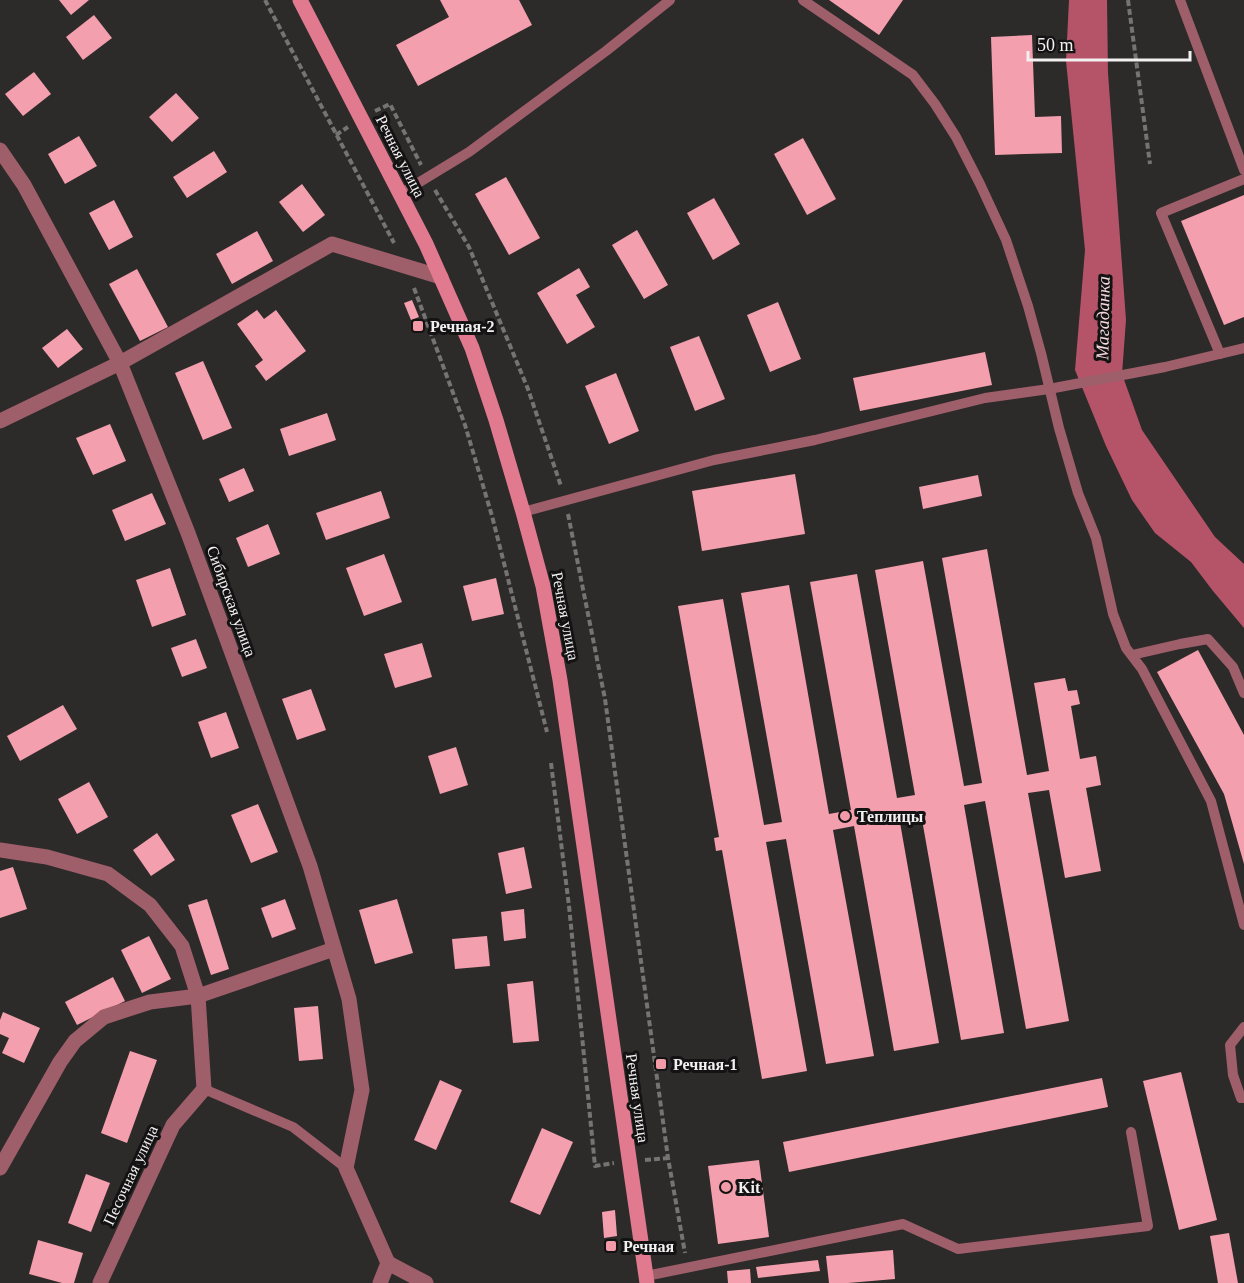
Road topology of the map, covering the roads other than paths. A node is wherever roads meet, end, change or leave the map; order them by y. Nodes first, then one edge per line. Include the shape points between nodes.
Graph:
1 (300, 0) edge
2 (670, 0) edge
3 (803, 0) edge
4 (1180, 0) edge
5 (0, 150) edge
6 (1244, 170) edge
7 (1244, 179) edge
8 (400, 194) junction
9 (441, 277) junction
10 (1244, 348) edge
11 (1220, 354) junction
12 (120, 363) junction
13 (1053, 388) junction
14 (0, 421) edge
15 (523, 512) junction
16 (1132, 655) junction
17 (1244, 693) edge
18 (0, 850) edge
19 (1244, 925) edge
20 (334, 949) junction
21 (198, 996) junction
22 (1244, 1027) edge
23 (204, 1089) junction
24 (1243, 1099) edge
25 (1131, 1132) dead end
26 (0, 1168) edge
27 (346, 1168) junction
28 (388, 1263) junction
29 (647, 1279) edge
30 (100, 1283) edge
31 (380, 1283) edge
32 (426, 1283) edge

1 - 8 main road, Речная улица
2 - 8 lane via 469,152
3 - 13 lane via 913,75 935,104 956,137 1006,240
4 - 6 lane
5 - 12 street, Сибирская улица via 24,185
7 - 11 lane via 1161,213
8 - 9 main road, Речная улица
9 - 12 street via 332,244
9 - 15 main road, Речная улица via 472,348
10 - 11 lane
11 - 13 lane
12 - 14 street
12 - 20 street, Сибирская улица via 229,644 310,866
13 - 15 lane via 985,398 815,440 714,460
13 - 16 lane via 1078,493 1096,538 1113,614
15 - 29 main road, Речная улица via 543,586 560,680
16 - 17 lane via 1208,639 1233,668
16 - 19 lane via 1211,801
18 - 21 street via 47,857 108,874 142,899 182,946
20 - 21 street
20 - 27 street, Сибирская улица via 349,999 362,1090
21 - 23 street
21 - 26 street via 150,1002 104,1017 75,1041
22 - 24 lane via 1230,1045 1233,1075
23 - 27 lane via 293,1127
23 - 30 street, Песочная улица via 173,1125
25 - 29 lane via 1148,1226 958,1249 903,1224
27 - 28 street
28 - 31 street
28 - 32 street

